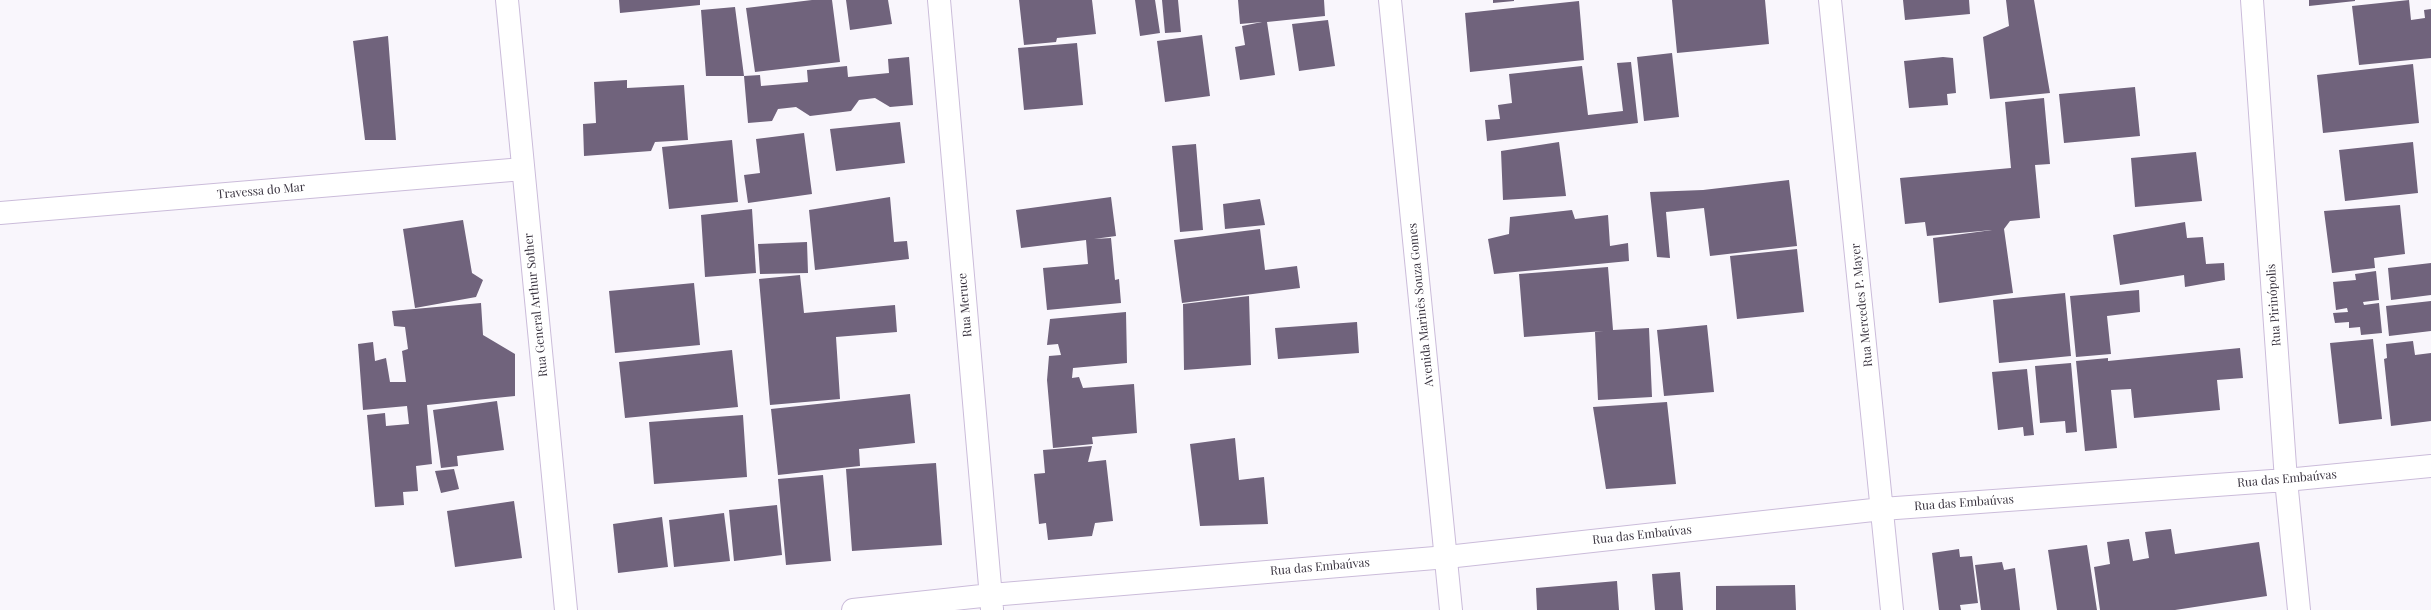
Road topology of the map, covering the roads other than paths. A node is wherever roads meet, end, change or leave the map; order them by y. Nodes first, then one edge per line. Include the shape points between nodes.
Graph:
1 (507, 0) edge
2 (939, 0) edge
3 (1390, 0) edge
4 (1830, 0) edge
5 (2252, 0) edge
6 (523, 169) junction
7 (0, 214) edge
8 (2431, 466) edge
9 (2286, 480) junction
10 (1882, 509) junction
11 (1447, 557) junction
12 (991, 603) edge
13 (566, 610) edge
14 (853, 610) edge
15 (1451, 610) edge
16 (1892, 610) edge
17 (2299, 610) edge

1 - 6 street, Rua General Arthur Sother
2 - 12 street, Rua Meruce
3 - 11 street, Avenida Marinês Souza Gomes
4 - 10 street, Rua Mercedes P. Mayer
5 - 9 street, Rua Pirinópolis
6 - 7 street, Travessa do Mar
6 - 13 street, Rua General Arthur Sother
8 - 9 street, Rua das Embaúvas
9 - 10 street, Rua das Embaúvas
9 - 17 street, Rua Pirinópolis
10 - 11 street, Rua das Embaúvas
10 - 16 street, Rua Mercedes P. Mayer
11 - 12 street, Rua das Embaúvas
11 - 15 street, Avenida Marinês Souza Gomes
12 - 14 street, Rua das Embaúvas

